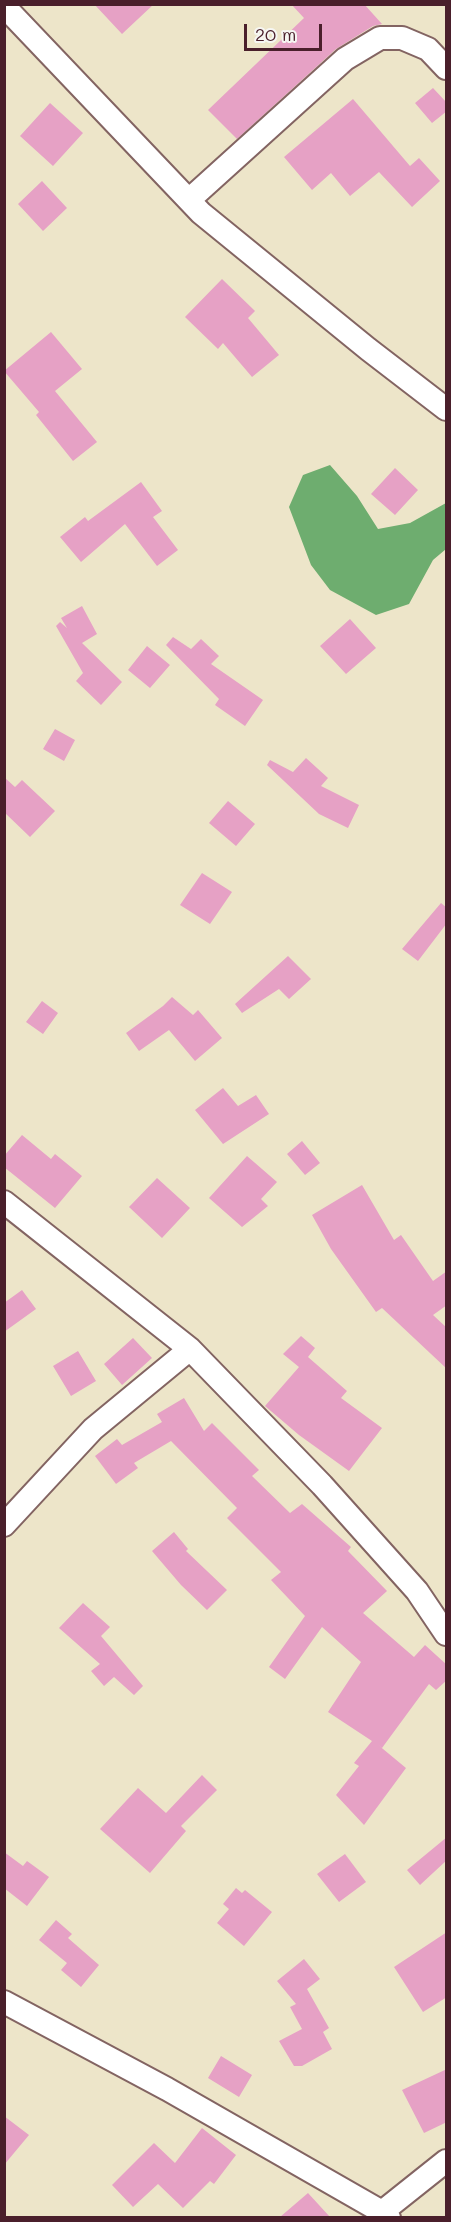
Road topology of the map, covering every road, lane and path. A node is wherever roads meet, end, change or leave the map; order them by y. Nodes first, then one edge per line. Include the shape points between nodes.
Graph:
1 (4, 6) edge
2 (445, 62) edge
3 (189, 200) junction
4 (447, 409) edge
5 (4, 1202) edge
6 (190, 1349) junction
7 (4, 1525) edge
8 (447, 1634) edge
9 (4, 2002) edge
10 (447, 2162) edge
11 (385, 2215) edge

1 - 3 street
2 - 3 street via 428,49 402,38 380,38 345,59
3 - 4 street via 368,349
5 - 6 street
6 - 7 street via 93,1429
6 - 8 street via 330,1494 417,1591
9 - 11 street via 167,2089
10 - 11 street

